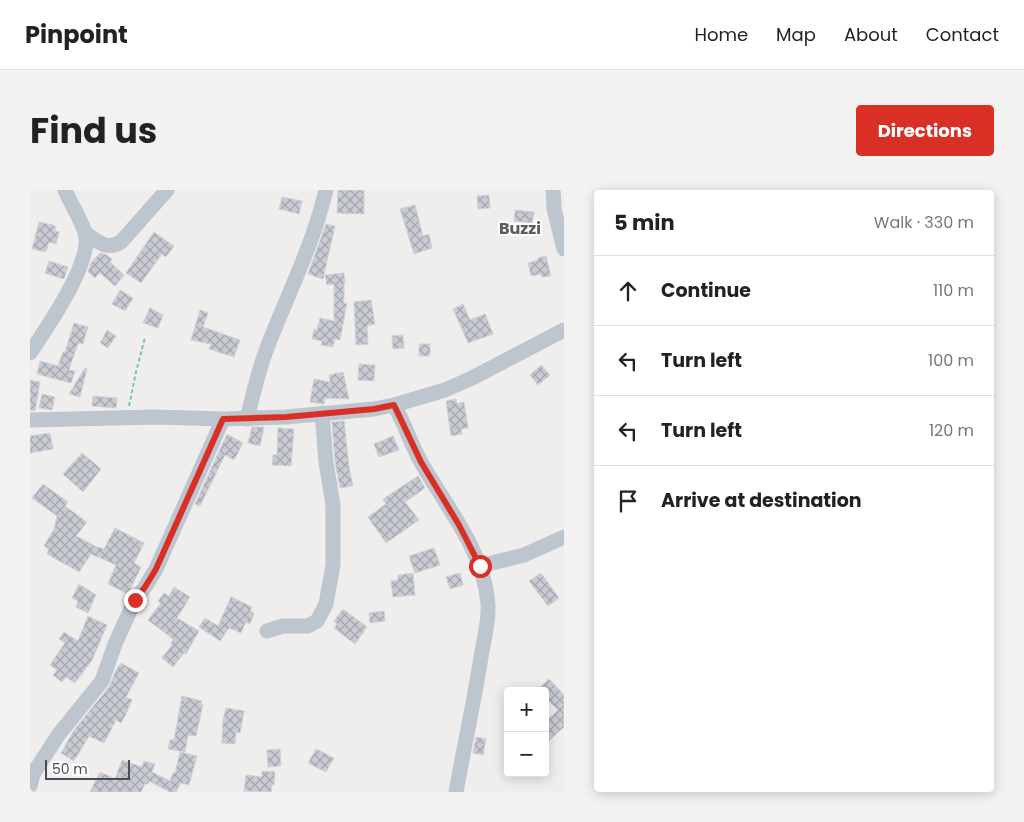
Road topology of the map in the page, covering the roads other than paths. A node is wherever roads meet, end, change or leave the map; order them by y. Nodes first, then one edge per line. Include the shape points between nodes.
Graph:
1 (65, 190) edge
2 (167, 190) edge
3 (326, 190) edge
4 (553, 190) edge
5 (85, 233) junction
6 (564, 249) edge
7 (564, 330) edge
8 (30, 353) edge
9 (394, 405) junction
10 (322, 413) junction
11 (247, 418) junction
12 (223, 419) junction
13 (30, 420) edge
14 (564, 537) edge
15 (480, 566) junction
16 (268, 631) dead end
17 (30, 786) edge
18 (456, 792) edge

1 - 5 street
2 - 5 street via 122,242 108,247
3 - 11 street via 312,236 256,380
4 - 6 street
5 - 8 street via 82,260 70,290
7 - 9 street via 445,390
9 - 10 street
9 - 15 street via 421,462
10 - 11 street
10 - 16 street via 333,505 333,565 326,604 316,621 308,626 283,626
11 - 12 street
12 - 13 street
12 - 17 street via 156,569 135,600 102,681 59,734 33,774
14 - 15 street via 524,555
15 - 18 street via 488,606 477,686

